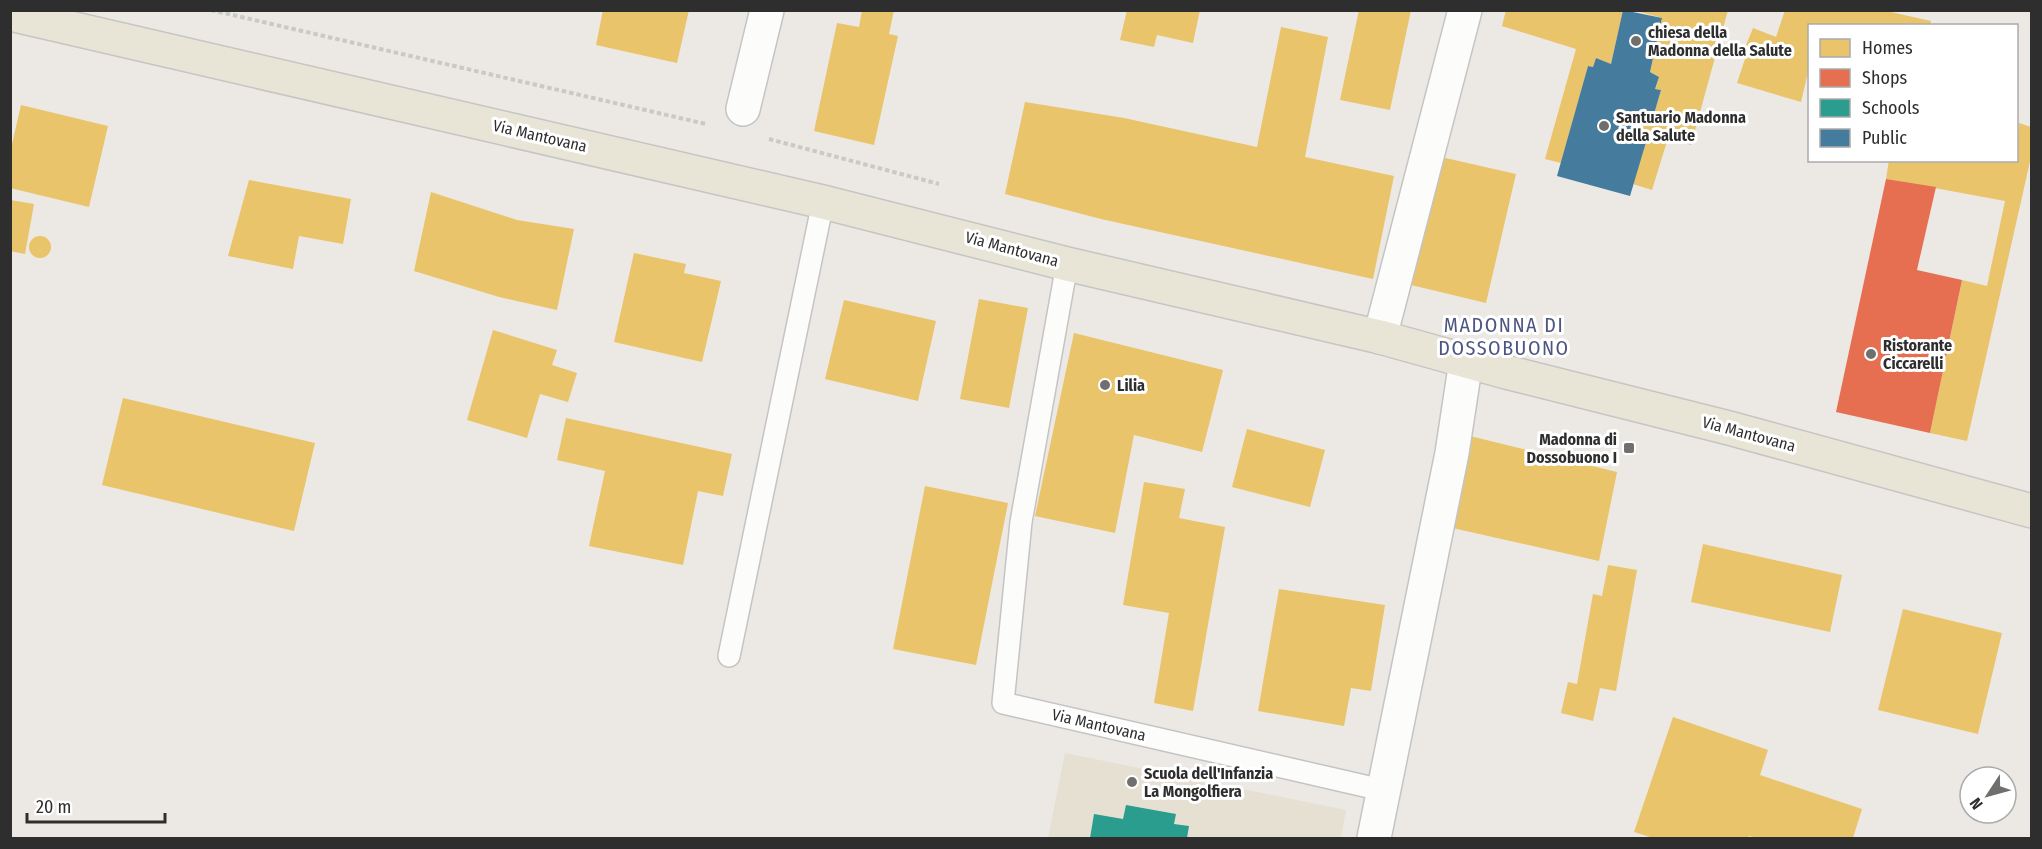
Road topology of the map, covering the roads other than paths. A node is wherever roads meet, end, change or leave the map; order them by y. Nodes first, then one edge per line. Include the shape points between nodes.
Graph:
1 (767, 10) edge
2 (1465, 10) edge
3 (10, 14) edge
4 (743, 109) dead end
5 (824, 202) junction
6 (1067, 264) junction
7 (1380, 337) junction
8 (1466, 361) junction
9 (2031, 512) edge
10 (729, 656) dead end
11 (1382, 790) junction
12 (1374, 838) edge

1 - 4 street
2 - 7 street
3 - 5 main road, Via Mantovana
5 - 6 main road, Via Mantovana
5 - 10 lane
6 - 7 main road, Via Mantovana
6 - 11 lane, Via Mantovana via 1021,522 1003,703
7 - 8 main road, Via Mantovana
8 - 9 main road, Via Mantovana via 1729,428
8 - 11 street via 1452,453
11 - 12 street

